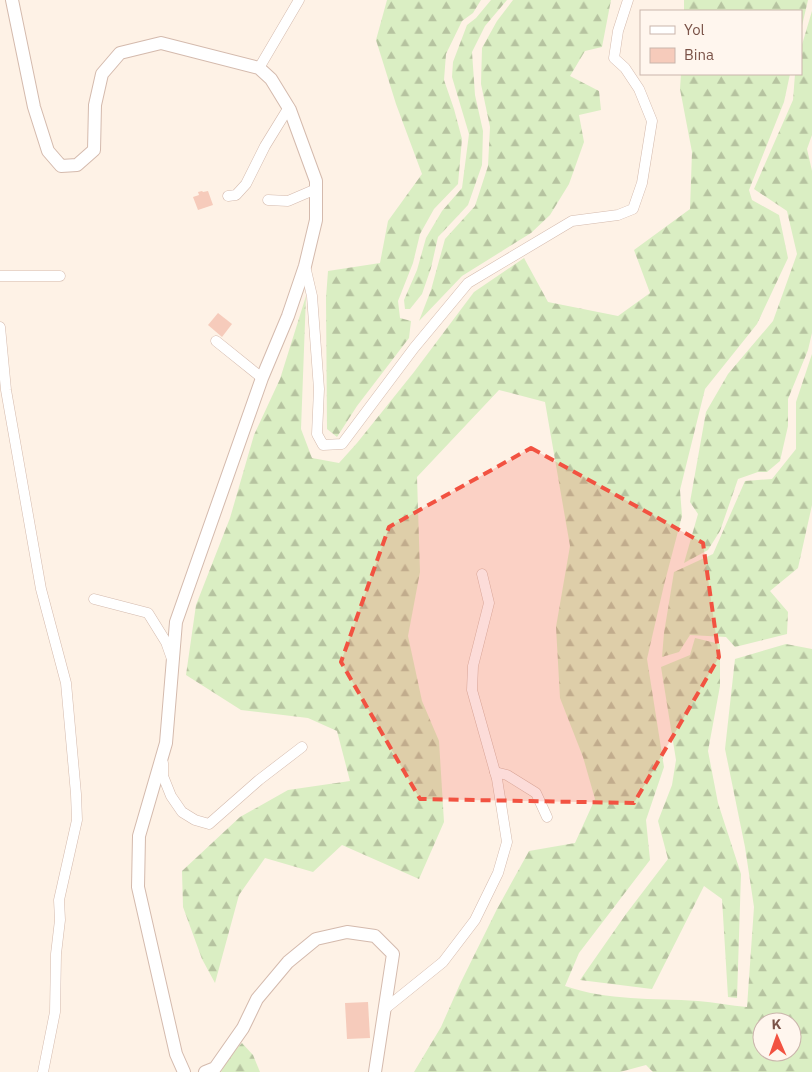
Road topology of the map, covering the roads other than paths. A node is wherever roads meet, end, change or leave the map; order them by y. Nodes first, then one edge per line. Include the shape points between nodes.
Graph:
1 (12, 0) edge
2 (299, 0) edge
3 (628, 0) edge
4 (259, 68) junction
5 (289, 107) junction
6 (316, 189) junction
7 (228, 196) dead end
8 (268, 200) dead end
9 (305, 266) junction
10 (0, 276) edge
11 (60, 276) dead end
12 (0, 327) edge
13 (216, 341) dead end
14 (262, 378) junction
15 (482, 574) dead end
16 (94, 599) dead end
17 (173, 662) junction
18 (302, 748) dead end
19 (163, 752) junction
20 (495, 772) junction
21 (547, 817) dead end
22 (386, 1008) junction
23 (212, 1071) edge
24 (43, 1072) edge
25 (184, 1072) edge
26 (375, 1072) edge

1 - 4 street via 34,107 48,151 61,166 77,165 94,150 95,106 102,74 120,53 161,43
2 - 4 street
3 - 9 street via 614,58 639,89 652,121 642,184 632,209 618,215 572,220 468,283 342,444 323,445 317,434 319,379 312,296
4 - 5 street via 271,79
5 - 6 street via 316,181
5 - 7 street via 246,184 236,195
6 - 8 street via 288,200
6 - 9 street via 316,220
9 - 14 street
10 - 11 street
12 - 24 street via 6,390 41,589 66,683 76,794 77,820 59,900 55,1012
13 - 14 street
14 - 17 street via 176,622
15 - 20 street via 489,603 473,666 472,690
16 - 17 street via 148,613 166,642
17 - 19 street
18 - 19 street via 209,824 182,812 171,796 163,776
19 - 25 street via 139,836 138,887 176,1054
20 - 21 street via 507,775 536,793
20 - 22 street via 507,842 498,872 475,920 443,962
22 - 23 street via 393,954 375,936 347,932 316,938 288,962 257,999 243,1028
22 - 26 street

